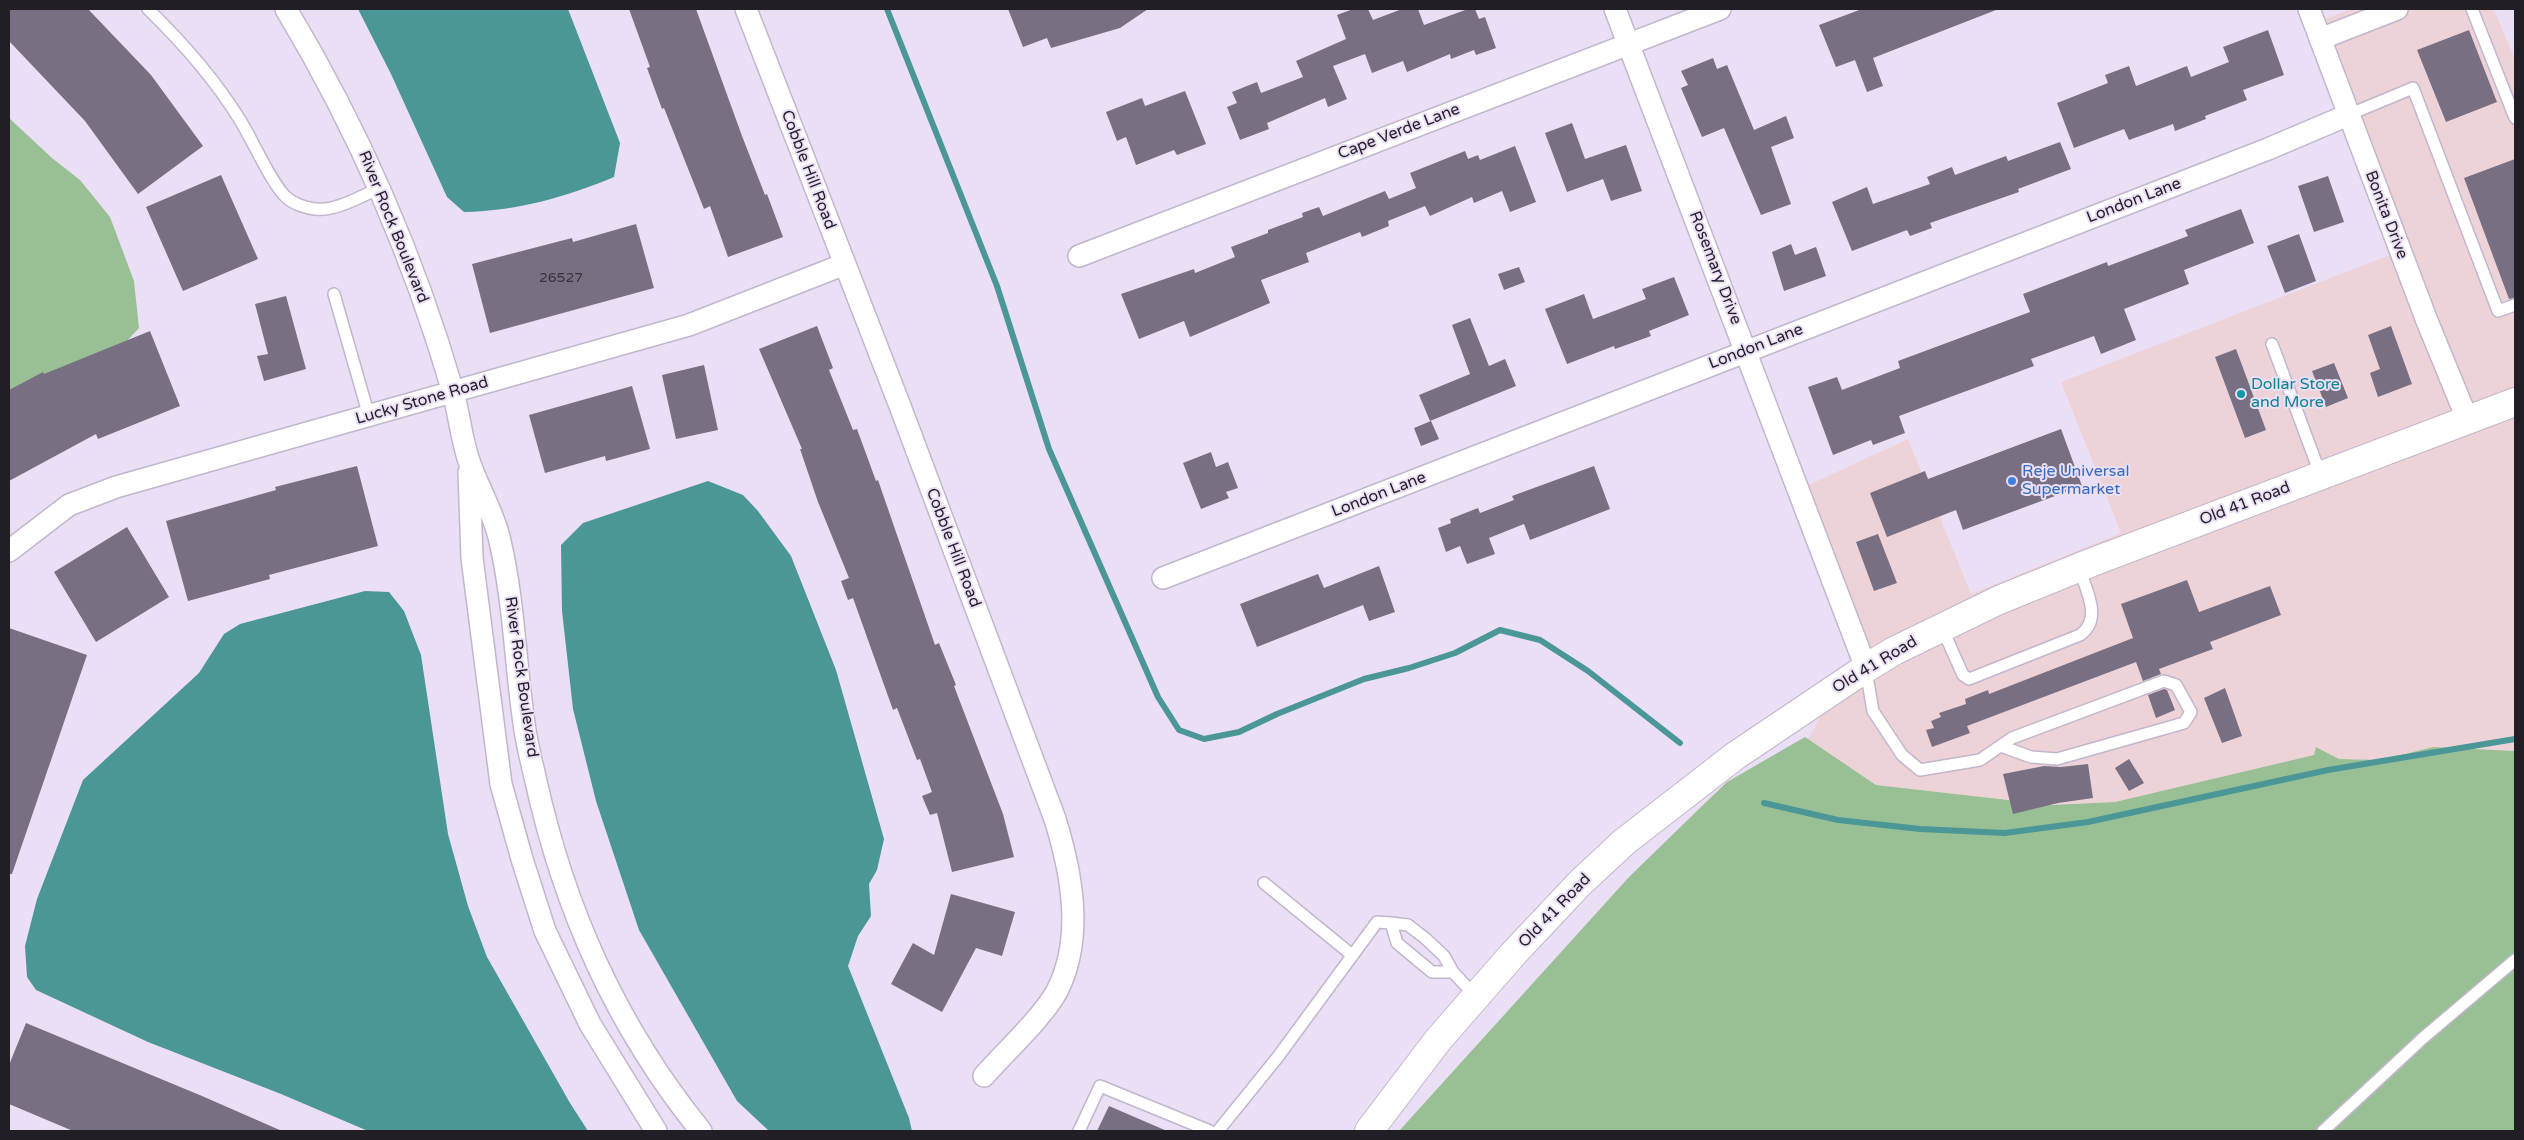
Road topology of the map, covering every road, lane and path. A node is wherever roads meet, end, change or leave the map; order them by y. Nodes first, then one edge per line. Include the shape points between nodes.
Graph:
1 (148, 9) edge
2 (286, 9) edge
3 (746, 9) edge
4 (1615, 9) edge
5 (1720, 9) edge
6 (2309, 9) edge
7 (2397, 9) edge
8 (2472, 9) edge
9 (2320, 39) junction
10 (1628, 44) junction
11 (2348, 116) junction
12 (2515, 118) edge
13 (380, 188) junction
14 (1079, 256) dead end
15 (845, 264) junction
16 (334, 294) dead end
17 (2515, 305) edge
18 (2272, 344) dead end
19 (1746, 351) junction
20 (453, 393) junction
21 (2515, 402) edge
22 (369, 416) junction
23 (2468, 421) junction
24 (468, 459) junction
25 (2321, 476) junction
26 (9, 551) edge
27 (2079, 567) junction
28 (1163, 578) dead end
29 (1942, 628) junction
30 (1866, 668) junction
31 (2001, 746) junction
32 (1264, 883) dead end
33 (1391, 923) junction
34 (1352, 955) junction
35 (2515, 960) edge
36 (1453, 972) junction
37 (1476, 997) junction
38 (984, 1076) dead end
39 (656, 1131) edge
40 (701, 1131) edge
41 (1079, 1131) edge
42 (1210, 1131) edge
43 (1218, 1131) edge
44 (1369, 1131) edge
45 (2323, 1131) edge

1 - 13 lane via 191,53 221,91 253,140 274,182 287,198 317,210 334,207
2 - 13 street, River Rock Boulevard via 320,65
3 - 15 street, Cobble Hill Road
4 - 10 street, Rosemary Drive
5 - 10 street, Cape Verde Lane
6 - 9 street, Bonita Drive
7 - 9 street
8 - 12 lane
9 - 11 street, Bonita Drive
10 - 14 street, Cape Verde Lane
10 - 19 street, Rosemary Drive
11 - 17 lane via 2413,88 2498,311
11 - 19 street, London Lane
11 - 23 street, Bonita Drive
13 - 20 street, River Rock Boulevard via 415,278
15 - 20 street, Lucky Stone Road via 688,325
15 - 38 street, Cobble Hill Road via 1055,819 1071,883 1071,940 1066,968 1056,993
16 - 22 lane
18 - 25 lane
19 - 28 street, London Lane
19 - 30 street, Rosemary Drive
20 - 22 street, Lucky Stone Road
20 - 24 street, River Rock Boulevard
21 - 23 street, Old 41 Road
22 - 26 street, Lucky Stone Road via 90,496 69,505
23 - 25 street, Old 41 Road
24 - 39 street, River Rock Boulevard via 472,558 501,784 545,931 590,1024
24 - 40 street, River Rock Boulevard via 498,534 513,608 526,734 546,825 582,936 629,1028 674,1098
25 - 27 street, Old 41 Road
27 - 29 street, Old 41 Road
27 - 29 lane via 2093,621 2080,635 1969,679 1963,675
29 - 30 street, Old 41 Road
30 - 31 lane via 1873,711 1902,755 1920,770 1980,760
30 - 37 street, Old 41 Road via 1734,756 1624,842 1580,884
31 - 31 lane via 2012,738 2164,681 2176,686 2191,712 2184,723 2057,759 2031,757
32 - 34 lane
33 - 34 lane via 1377,922
33 - 36 lane via 1408,925 1426,939 1444,956
33 - 36 lane via 1397,943 1432,972
34 - 43 lane via 1277,1058
35 - 45 lane via 2423,1038
36 - 37 lane
37 - 44 street, Old 41 Road via 1438,1040
41 - 42 lane via 1100,1086

